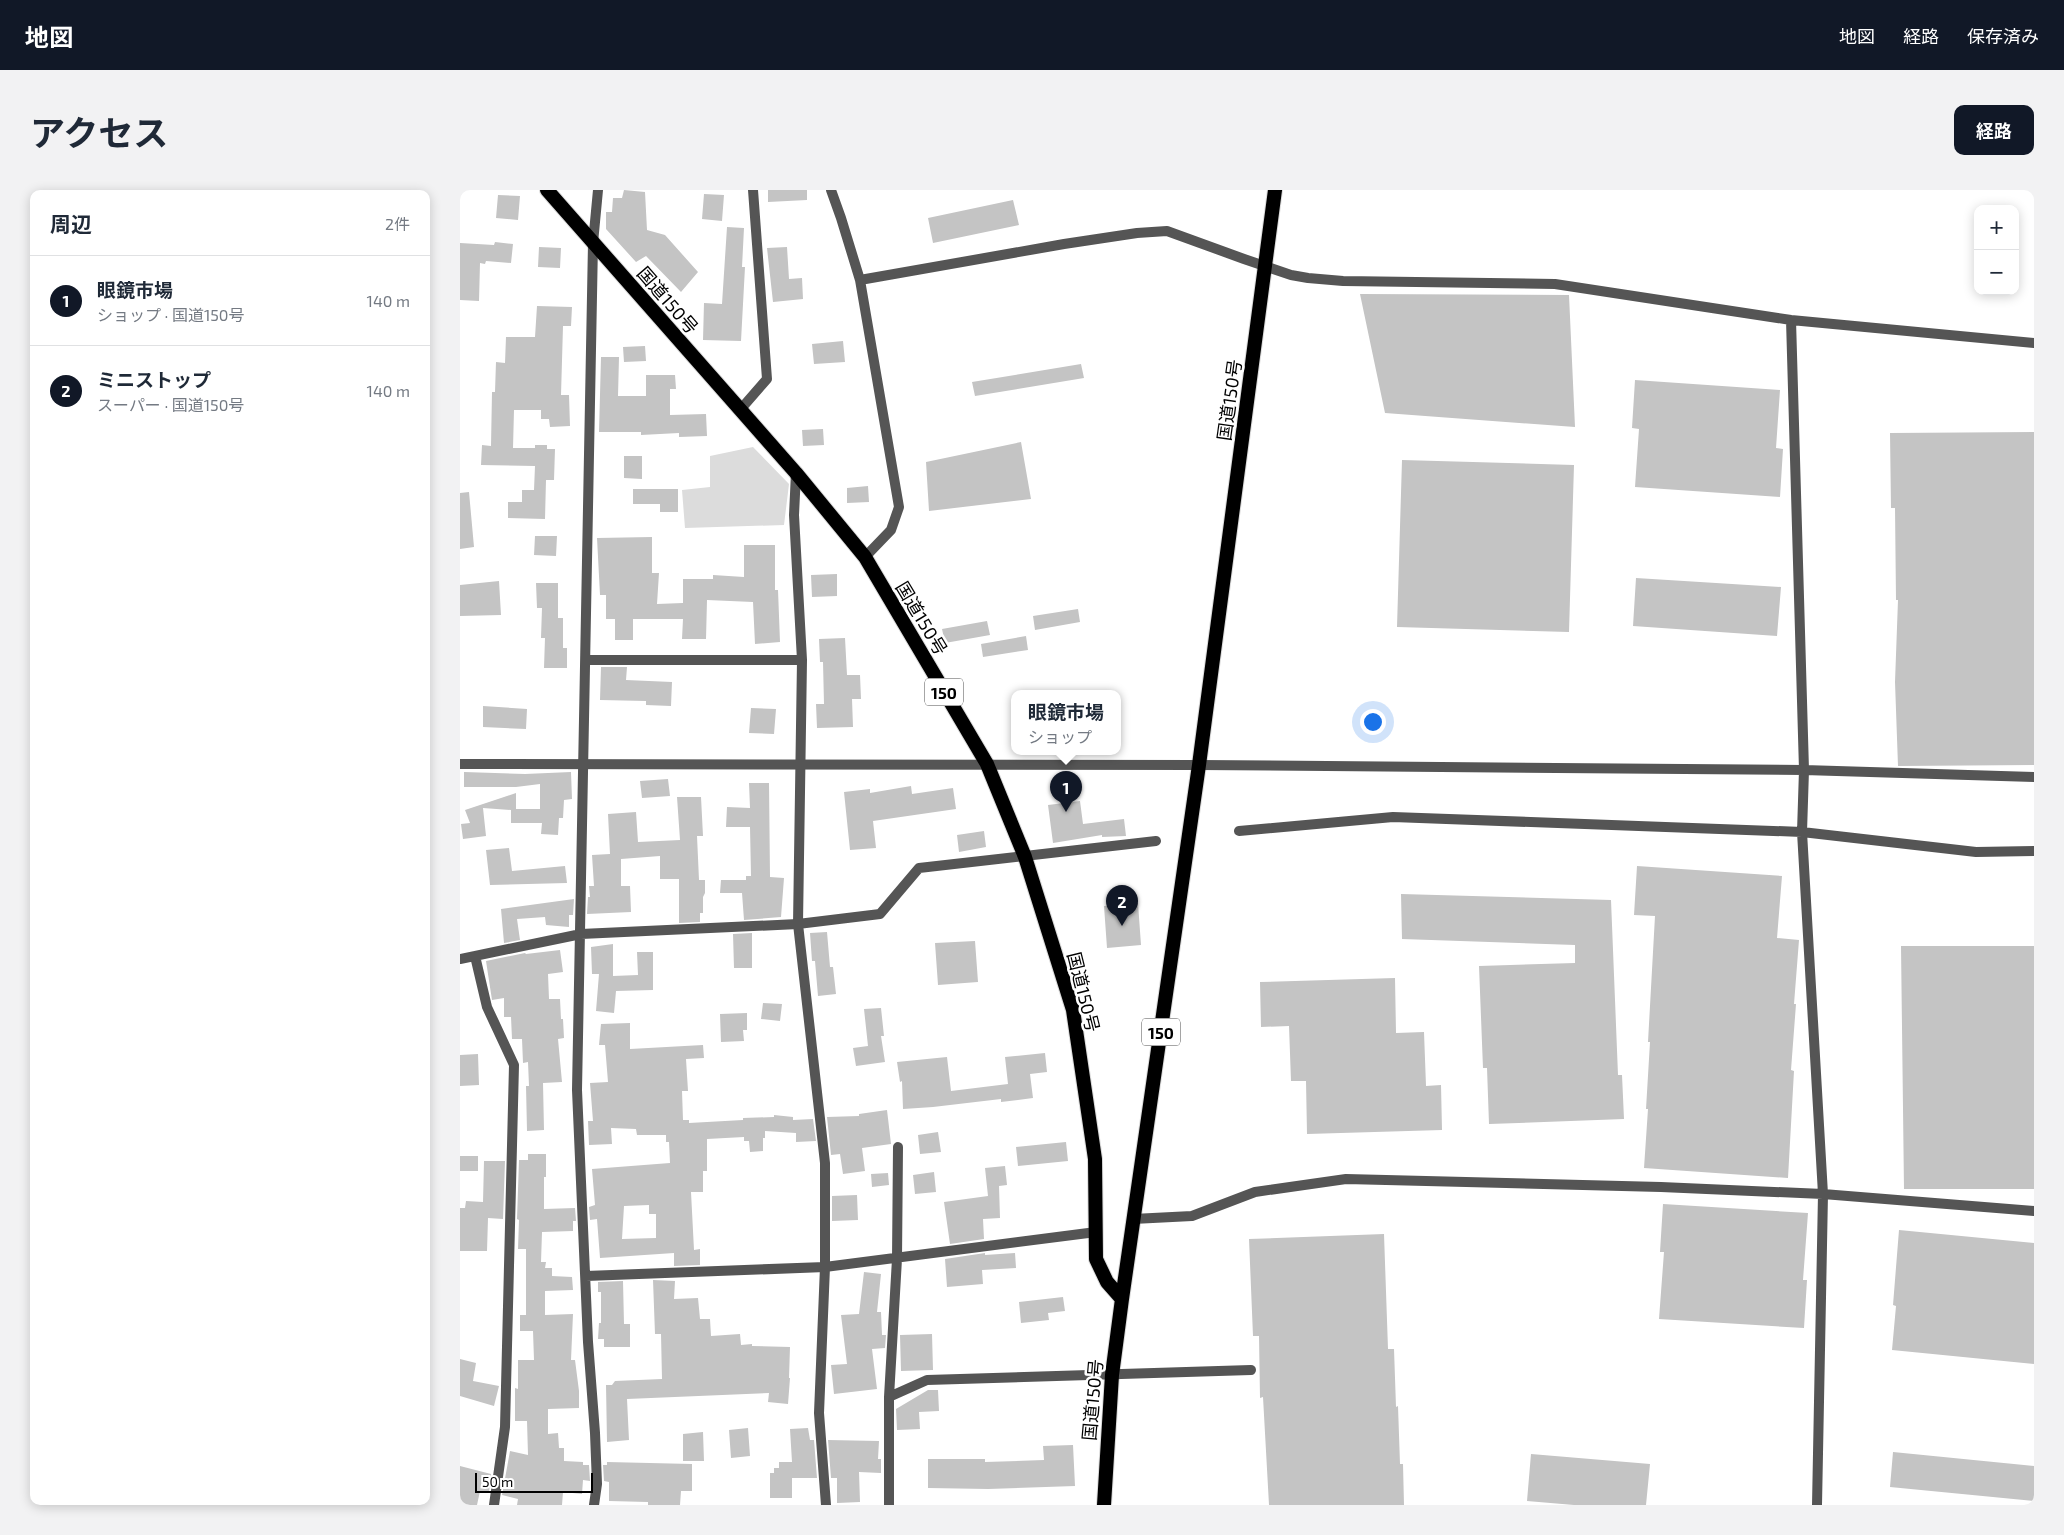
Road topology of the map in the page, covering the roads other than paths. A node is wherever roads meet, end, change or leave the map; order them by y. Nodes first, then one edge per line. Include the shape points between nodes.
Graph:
1 (547, 190) edge
2 (598, 190) edge
3 (753, 190) edge
4 (831, 190) edge
5 (1275, 190) edge
6 (593, 243) junction
7 (1265, 265) junction
8 (860, 280) junction
9 (1791, 320) junction
10 (2034, 343) edge
11 (740, 410) junction
12 (796, 473) junction
13 (865, 557) junction
14 (586, 660) junction
15 (802, 660) junction
16 (460, 764) edge
17 (584, 764) junction
18 (800, 764) junction
19 (986, 764) junction
20 (1199, 765) junction
21 (1804, 770) junction
22 (2034, 777) edge
23 (1238, 831) dead end
24 (1802, 832) junction
25 (1156, 841) dead end
26 (2034, 851) edge
27 (1025, 857) junction
28 (798, 924) junction
29 (581, 934) junction
30 (475, 956) junction
31 (460, 960) edge
32 (898, 1147) dead end
33 (1823, 1194) junction
34 (2034, 1211) edge
35 (1133, 1219) junction
36 (1096, 1232) junction
37 (897, 1259) junction
38 (825, 1267) junction
39 (586, 1276) junction
40 (1122, 1299) junction
41 (1251, 1370) dead end
42 (1112, 1375) junction
43 (889, 1396) junction
44 (494, 1505) edge
45 (594, 1505) edge
46 (826, 1505) edge
47 (889, 1505) edge
48 (1104, 1505) edge
49 (1817, 1505) edge

1 - 6 highway, 国道150号 / 150
2 - 6 street
3 - 11 street via 767,379
4 - 8 street
5 - 7 highway, 国道150号 / 150
6 - 11 highway, 国道150号 / 150
6 - 14 street
7 - 8 street via 1167,231 1064,244
7 - 9 street via 1291,275 1343,282 1555,284
7 - 20 highway, 国道150号 / 150
8 - 13 street via 898,507 891,530
9 - 10 street
9 - 21 street
11 - 12 highway, 国道150号 / 150
12 - 13 highway, 国道150号 / 150
12 - 15 street via 794,515
13 - 19 highway, 国道150号 / 150
14 - 15 street
14 - 17 street
15 - 18 street
16 - 17 street
17 - 18 street
17 - 29 street
18 - 19 street
18 - 28 street
19 - 20 street
19 - 27 highway, 国道150号 / 150
20 - 21 street
20 - 35 highway, 国道150号 / 150
21 - 22 street
21 - 24 street
23 - 24 street via 1393,817
24 - 26 street via 1976,852
24 - 33 street
25 - 27 street
27 - 28 street via 919,868 880,914
27 - 36 highway, 国道150号 / 150 via 1073,1010 1095,1160
28 - 29 street
28 - 38 street via 825,1164
29 - 30 street
29 - 39 street via 577,1090
30 - 31 street
30 - 44 street via 487,1007 514,1065 505,1427
32 - 37 street
33 - 34 street
33 - 35 street via 1346,1179 1255,1192 1192,1216
33 - 49 street
35 - 40 highway, 国道150号 / 150
36 - 37 street
36 - 40 highway, 国道150号 / 150 via 1096,1259 1107,1282
37 - 38 street
37 - 43 street
38 - 39 street
38 - 46 street via 819,1413
39 - 45 street via 596,1467
40 - 42 highway, 国道150号 / 150
41 - 42 street
42 - 43 street via 927,1380
42 - 48 highway, 国道150号 / 150
43 - 47 street

